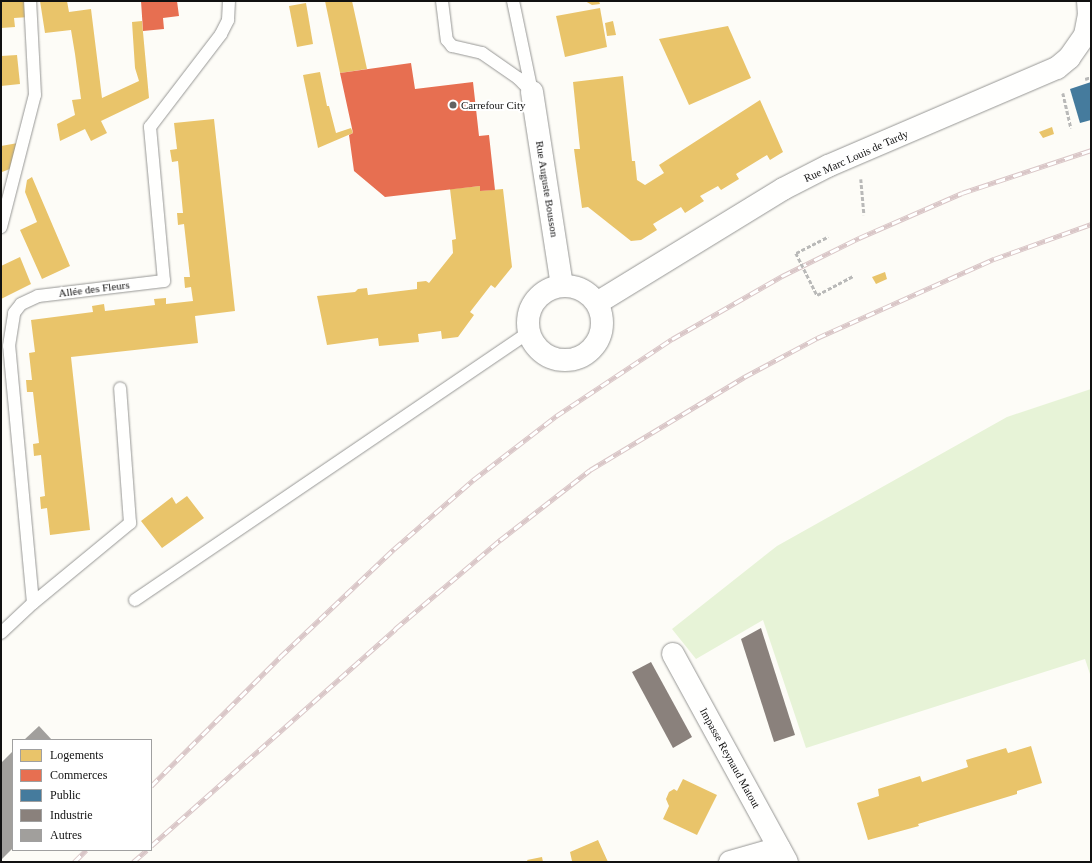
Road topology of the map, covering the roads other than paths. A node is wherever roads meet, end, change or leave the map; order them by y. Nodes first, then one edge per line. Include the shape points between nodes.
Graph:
1 (30, 1) edge
2 (229, 1) edge
3 (442, 1) edge
4 (513, 1) edge
5 (1088, 1) edge
6 (532, 92) junction
7 (1, 227) edge
8 (562, 286) junction
9 (597, 304) junction
10 (529, 332) junction
11 (120, 388) dead end
12 (135, 600) dead end
13 (33, 603) junction
14 (1, 633) edge
15 (673, 654) dead end
16 (783, 855) edge
17 (730, 862) edge

1 - 7 lane via 35,95
2 - 13 lane, Allée des Fleurs via 228,20 221,34 150,127 164,281 38,296 21,304 14,313 9,346
3 - 6 lane via 447,40 452,46 482,53 518,78
4 - 6 lane, Rue Auguste Bousson
5 - 9 street, Rue Marc Louis de Tardy via 1089,15 1085,35 1069,58 1057,68 828,166 783,189
6 - 8 street, Rue Auguste Bousson
8 - 9 street via 582,289
8 - 10 street via 550,288 531,307 528,319
9 - 10 street via 602,317 602,331 596,344 586,354 573,360 559,360 546,355 535,345
10 - 12 lane
11 - 13 lane via 130,523
13 - 14 lane
15 - 16 street, Impasse Reynaud Matout
16 - 17 street

